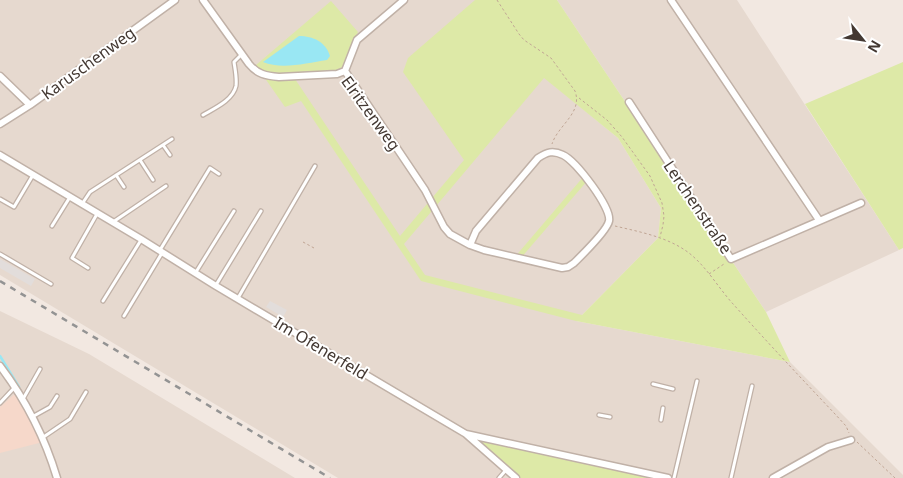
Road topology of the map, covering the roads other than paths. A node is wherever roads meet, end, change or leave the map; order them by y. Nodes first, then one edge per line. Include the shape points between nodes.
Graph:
1 (176, 0) edge
2 (202, 0) edge
3 (404, 0) edge
4 (671, 0) edge
5 (242, 54) junction
6 (344, 71) junction
7 (0, 76) edge
8 (629, 102) dead end
9 (30, 105) junction
10 (203, 115) dead end
11 (0, 124) edge
12 (172, 139) dead end
13 (163, 145) junction
14 (0, 155) edge
15 (170, 155) dead end
16 (140, 160) junction
17 (315, 166) dead end
18 (219, 174) dead end
19 (33, 175) junction
20 (116, 175) junction
21 (153, 180) dead end
22 (166, 186) dead end
23 (124, 187) dead end
24 (70, 197) junction
25 (0, 199) edge
26 (861, 203) dead end
27 (82, 205) junction
28 (234, 211) dead end
29 (261, 211) dead end
30 (98, 214) junction
31 (819, 220) junction
32 (112, 222) junction
33 (52, 226) dead end
34 (141, 239) junction
35 (470, 245) junction
36 (161, 252) junction
37 (0, 254) edge
38 (88, 268) dead end
39 (196, 273) junction
40 (51, 284) dead end
41 (216, 286) junction
42 (238, 298) junction
43 (103, 301) dead end
44 (124, 316) dead end
45 (0, 366) edge
46 (40, 368) dead end
47 (697, 381) dead end
48 (653, 384) dead end
49 (752, 386) dead end
50 (16, 387) junction
51 (673, 389) dead end
52 (86, 392) dead end
53 (57, 396) dead end
54 (23, 399) junction
55 (0, 403) edge
56 (663, 408) dead end
57 (599, 415) dead end
58 (32, 417) junction
59 (610, 417) dead end
60 (661, 420) dead end
61 (466, 434) junction
62 (42, 438) junction
63 (851, 440) road end
64 (506, 469) junction
65 (57, 478) edge
66 (499, 478) edge
67 (516, 478) edge
68 (668, 478) edge
69 (674, 478) edge
70 (731, 478) edge
71 (773, 478) edge

1 - 9 street, Karuschenweg
2 - 5 street, Elritzenweg
3 - 6 street via 357,40
4 - 31 street
5 - 6 street, Elritzenweg via 253,69 272,76 337,74
5 - 10 lane via 234,62 236,87 233,93
6 - 35 street, Elritzenweg via 425,190 444,227 455,238
7 - 9 street
8 - 31 street, Lerchenstraße via 731,259
9 - 11 street, Karuschenweg
12 - 13 lane
13 - 15 lane
13 - 16 lane
14 - 19 street, Im Ofenerfeld
16 - 20 lane
16 - 21 lane
17 - 42 lane
18 - 36 lane via 210,168
19 - 24 street, Im Ofenerfeld
19 - 25 lane via 14,207
20 - 23 lane
20 - 27 lane via 90,192
22 - 32 lane
24 - 27 street, Im Ofenerfeld
24 - 33 lane
26 - 31 street, Lerchenstraße
27 - 30 street, Im Ofenerfeld
28 - 39 lane
29 - 41 lane
30 - 32 street, Im Ofenerfeld
30 - 38 lane via 72,258
32 - 34 street, Im Ofenerfeld
34 - 36 street, Im Ofenerfeld
34 - 43 lane
35 - 35 street, Elritzenweg via 568,267 608,225 608,212 590,183 569,159 545,153 476,231
36 - 39 street, Im Ofenerfeld
36 - 44 lane
37 - 40 lane
39 - 41 street, Im Ofenerfeld
41 - 42 street, Im Ofenerfeld
42 - 61 street, Im Ofenerfeld
45 - 50 street
46 - 54 lane
47 - 69 lane
48 - 51 lane
49 - 70 lane
50 - 54 street
50 - 55 lane
52 - 62 lane via 70,420
53 - 58 lane via 50,407
54 - 58 street
56 - 60 lane
57 - 59 lane
58 - 62 street
61 - 64 street
61 - 68 street, Im Ofenerfeld
62 - 65 street
63 - 71 street via 828,447
64 - 66 lane
64 - 67 street

